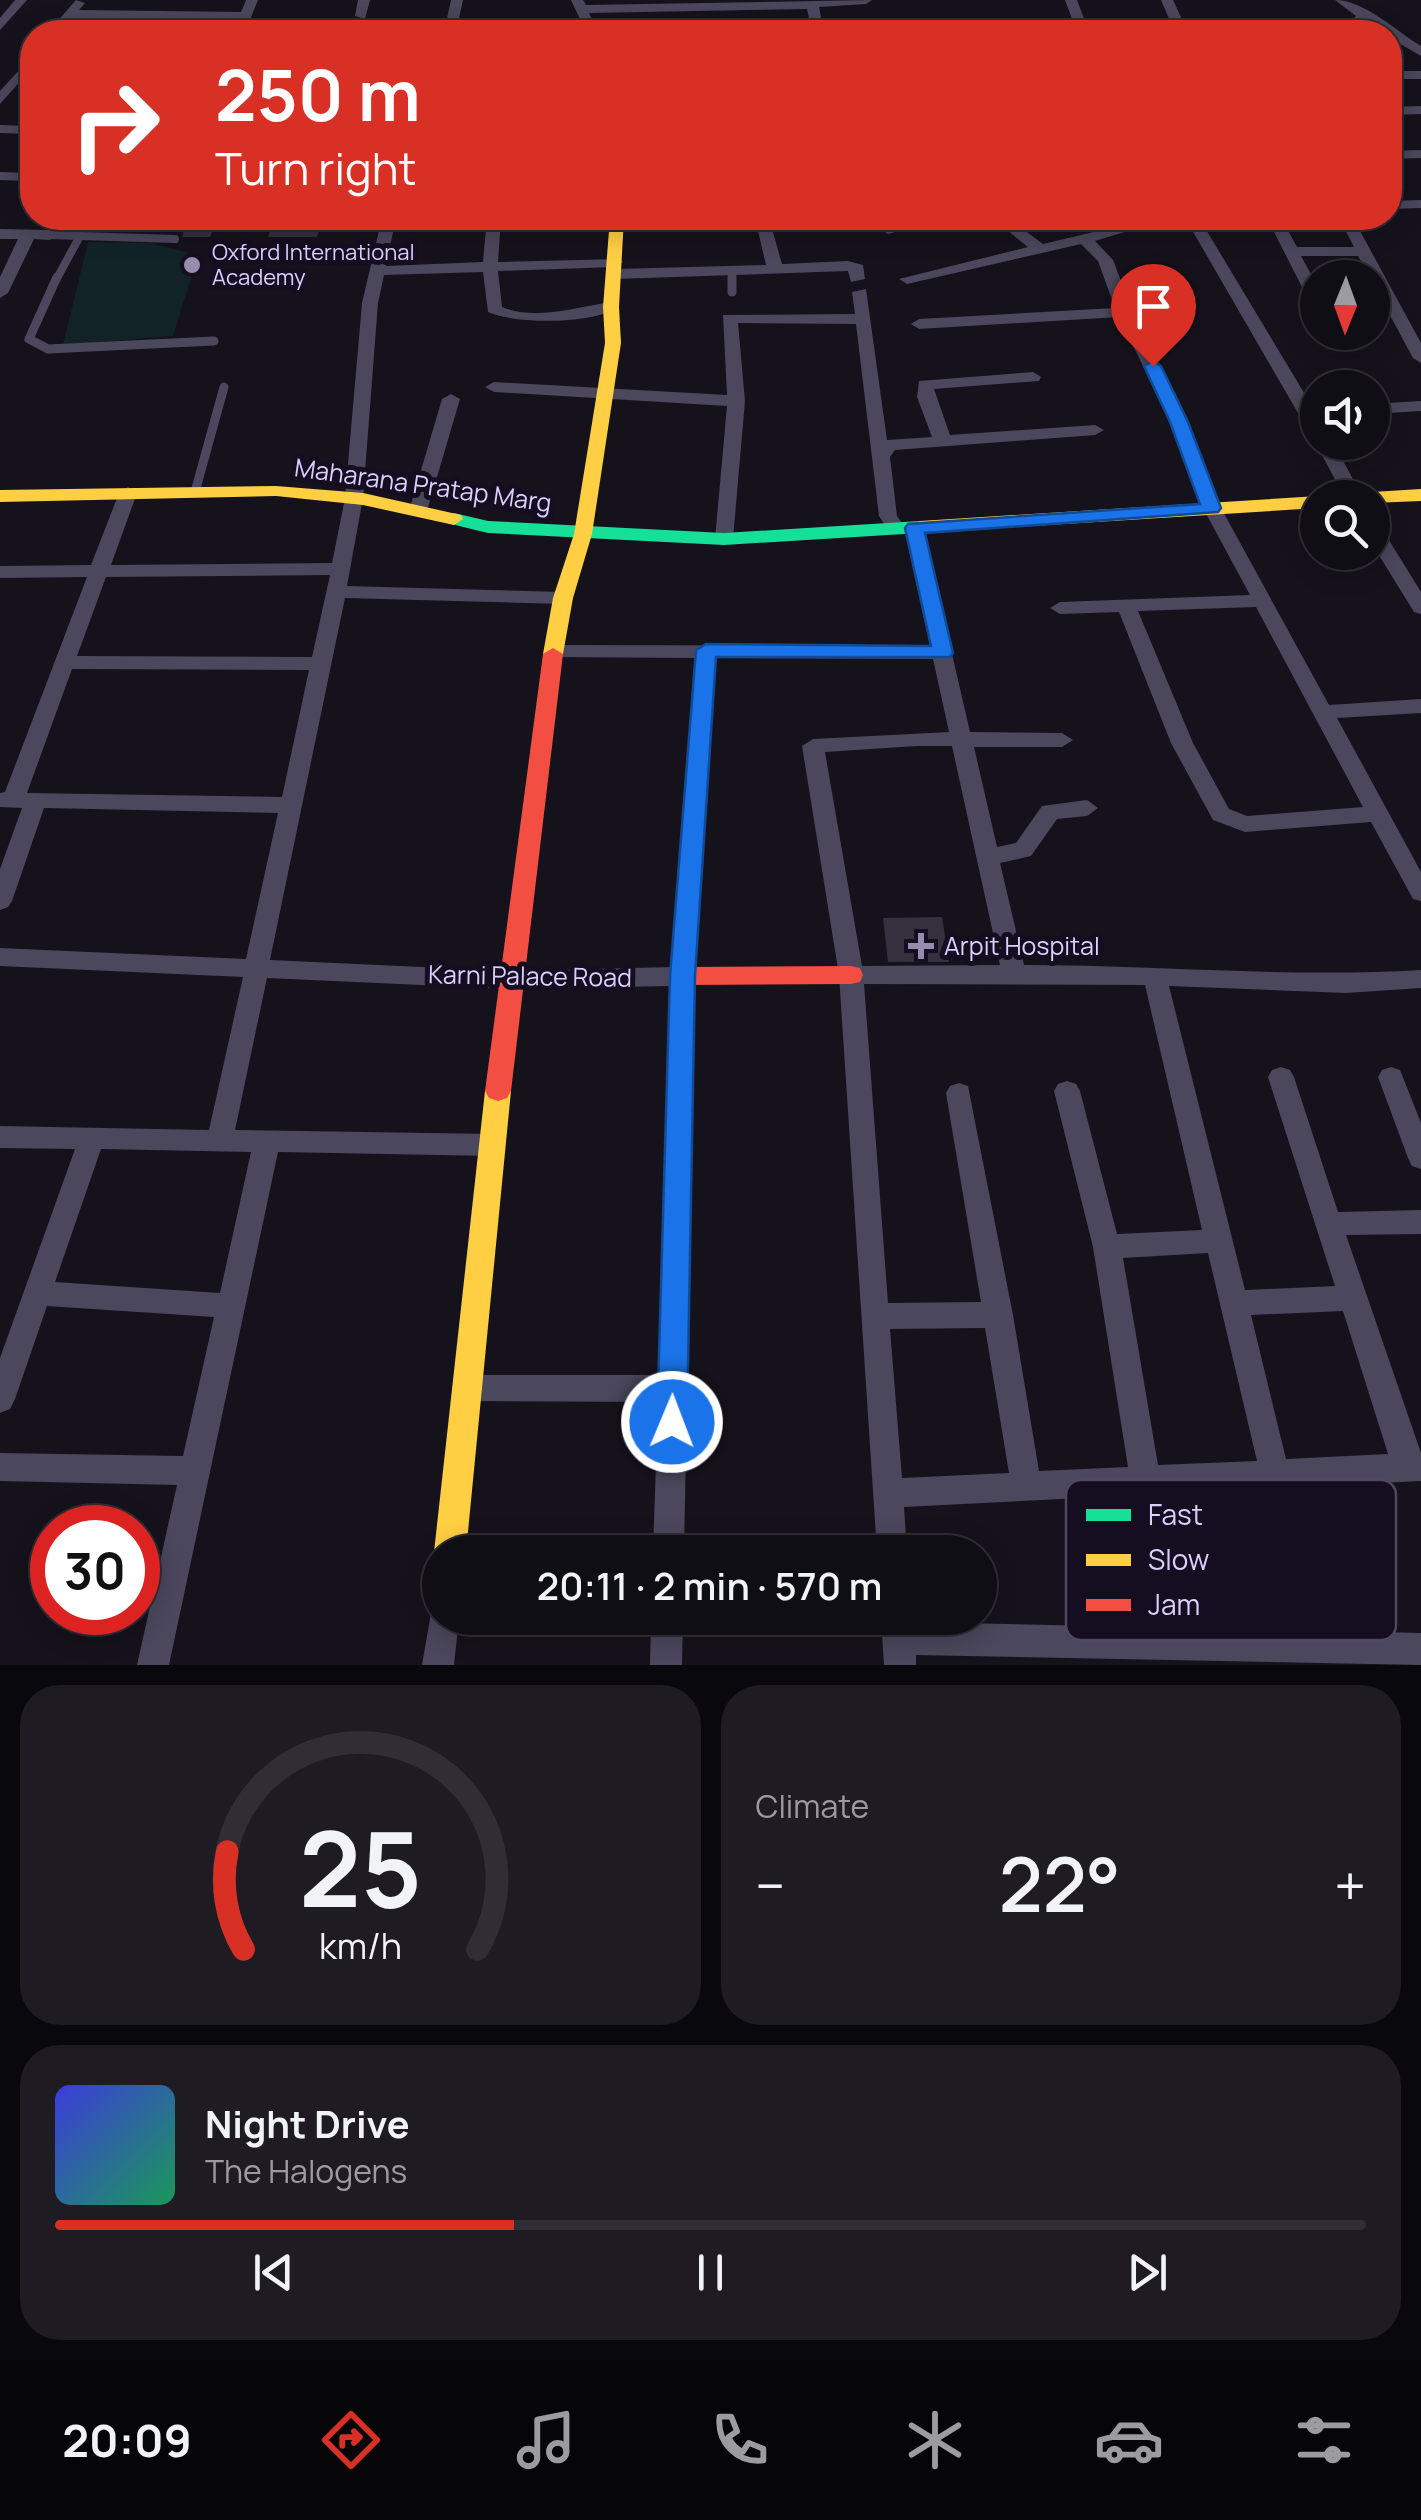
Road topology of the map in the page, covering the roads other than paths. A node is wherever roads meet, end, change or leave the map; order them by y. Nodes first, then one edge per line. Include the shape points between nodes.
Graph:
1 (21, 0) edge
2 (82, 0) edge
3 (252, 0) edge
4 (364, 0) edge
5 (866, 0) edge
6 (1342, 0) edge
7 (789, 3) edge
8 (579, 4) edge
9 (812, 5) junction
10 (70, 14) junction
11 (1365, 15) junction
12 (246, 16) junction
13 (362, 16) dead end
14 (3, 18) edge
15 (65, 20) edge
16 (244, 20) edge
17 (815, 20) edge
18 (1359, 20) edge
19 (1372, 20) edge
20 (20, 74) edge
21 (12, 84) junction
22 (20, 84) edge
23 (0, 100) edge
24 (387, 230) edge
25 (493, 230) edge
26 (617, 230) edge
27 (765, 230) edge
28 (1015, 230) edge
29 (1123, 230) dead end
30 (1199, 230) edge
31 (1280, 230) edge
32 (1352, 230) edge
33 (0, 234) edge
34 (28, 235) junction
35 (50, 235) joint
36 (80, 236) junction
37 (1084, 238) junction
38 (175, 239) dead end
39 (1037, 246) junction
40 (1363, 250) junction
41 (1290, 252) junction
42 (490, 266) junction
43 (615, 268) junction
44 (776, 269) junction
45 (1300, 270) edge
46 (378, 271) junction
47 (732, 271) junction
48 (908, 279) dead end
49 (0, 293) edge
50 (731, 304) junction
51 (611, 308) junction
52 (1125, 312) junction
53 (863, 319) junction
54 (918, 324) dead end
55 (1412, 328) edge
56 (214, 341) dead end
57 (1421, 358) edge
58 (1032, 377) dead end
59 (224, 387) dead end
60 (494, 387) dead end
61 (604, 393) junction
62 (1300, 394) edge
63 (450, 399) dead end
64 (736, 401) junction
65 (1421, 406) edge
66 (1390, 408) edge
67 (1095, 430) dead end
68 (943, 441) junction
69 (881, 456) junction
70 (128, 492) junction
71 (195, 492) junction
72 (0, 496) edge
73 (1421, 496) edge
74 (1390, 497) edge
75 (354, 498) junction
76 (1300, 503) edge
77 (1212, 508) junction
78 (418, 511) junction
79 (906, 528) junction
80 (583, 534) junction
81 (724, 540) junction
82 (1390, 557) edge
83 (99, 571) junction
84 (0, 572) edge
85 (338, 581) junction
86 (564, 598) junction
87 (1262, 600) junction
88 (1126, 606) junction
89 (1060, 608) dead end
90 (1421, 608) edge
91 (706, 650) junction
92 (553, 651) junction
93 (942, 653) junction
94 (65, 662) junction
95 (322, 664) junction
96 (1421, 706) edge
97 (1323, 712) junction
98 (962, 740) junction
99 (1062, 740) dead end
100 (17, 800) edge
101 (290, 805) junction
102 (1087, 808) dead end
103 (1378, 814) junction
104 (988, 858) junction
105 (1421, 893) edge
106 (0, 901) edge
107 (0, 957) edge
108 (258, 970) junction
109 (1014, 975) junction
110 (683, 976) junction
111 (851, 976) junction
112 (1155, 976) junction
113 (1421, 979) edge
114 (508, 980) junction
115 (1281, 1076) dead end
116 (1391, 1077) dead end
117 (1068, 1091) dead end
118 (959, 1093) dead end
119 (0, 1137) edge
120 (92, 1138) junction
121 (220, 1141) junction
122 (268, 1141) junction
123 (492, 1145) junction
124 (1421, 1158) edge
125 (1421, 1222) edge
126 (1329, 1224) junction
127 (1217, 1241) junction
128 (1107, 1247) junction
129 (37, 1294) junction
130 (1353, 1298) junction
131 (1232, 1303) junction
132 (232, 1306) junction
133 (998, 1315) junction
134 (875, 1316) junction
135 (467, 1388) junction
136 (673, 1389) junction
137 (0, 1400) edge
138 (0, 1466) edge
139 (1415, 1468) edge
140 (195, 1470) junction
141 (1275, 1474) junction
142 (1146, 1480) joint
143 (1066, 1484) edge
144 (1026, 1486) junction
145 (888, 1493) junction
146 (452, 1535) edge
147 (669, 1535) edge
148 (891, 1535) edge
149 (441, 1635) edge
150 (667, 1635) edge
151 (899, 1640) edge
152 (1421, 1649) edge
153 (1166, 1656) edge
154 (1386, 1657) edge
155 (153, 1665) edge
156 (438, 1665) edge
157 (666, 1665) edge

1 - 14 street
2 - 10 street
3 - 12 street
4 - 13 street
5 - 9 street
6 - 11 street
7 - 8 street
7 - 9 street
9 - 17 street
10 - 12 street
10 - 15 street
11 - 18 street
11 - 19 street
12 - 16 street
20 - 21 street
21 - 22 street
21 - 23 street
24 - 46 street
25 - 42 street
26 - 43 street
27 - 44 street
28 - 39 street
29 - 37 street
30 - 62 street
31 - 41 street
32 - 40 street
33 - 34 street
34 - 35 street
34 - 49 street
35 - 36 lane
36 - 38 lane
36 - 56 lane via 43,302 28,339 35,346
37 - 39 street
37 - 52 street via 1105,260
39 - 48 street
40 - 41 street
40 - 55 street
41 - 45 street
42 - 43 street
42 - 46 street
42 - 51 street via 494,309 503,315
43 - 47 street
43 - 51 street
44 - 47 street
44 - 53 street via 857,268
46 - 75 street
47 - 50 lane
50 - 53 street
50 - 64 street
51 - 61 street via 614,344
52 - 54 street
52 - 77 street
53 - 69 street
55 - 57 street
58 - 68 street via 926,385
59 - 71 lane
60 - 61 street
61 - 64 street
61 - 80 street
63 - 78 street
64 - 81 street
65 - 66 street
67 - 68 street
68 - 69 street via 890,446
69 - 79 street via 888,516
70 - 71 street, Maharana Pratap Marg
70 - 72 street, Maharana Pratap Marg
70 - 83 street
71 - 75 street, Maharana Pratap Marg
73 - 74 street
75 - 78 street, Maharana Pratap Marg
75 - 85 street
76 - 77 street, Maharana Pratap Marg
77 - 79 street, Maharana Pratap Marg
77 - 87 street
78 - 80 street, Maharana Pratap Marg via 488,527
79 - 81 street, Maharana Pratap Marg
79 - 93 street
80 - 81 street, Maharana Pratap Marg
80 - 86 street
82 - 90 street
83 - 84 street
83 - 85 street
83 - 94 street
85 - 86 street
85 - 95 street
86 - 92 street
87 - 88 street
87 - 97 street
88 - 89 street
88 - 103 street via 1182,743 1221,814 1258,824
91 - 92 street
91 - 93 street
91 - 110 street
92 - 114 street
93 - 98 street
94 - 95 street
94 - 100 street
95 - 101 street
96 - 97 street
97 - 103 street
98 - 99 street
98 - 104 street
98 - 111 street via 812,746
100 - 101 street
100 - 106 street
101 - 108 street
102 - 104 street via 1050,812 1023,850
103 - 105 street
104 - 109 street
107 - 108 street, Karni Palace Road
108 - 114 street, Karni Palace Road
108 - 121 street
109 - 111 street, Karni Palace Road
109 - 112 street, Karni Palace Road
110 - 111 street, Karni Palace Road
110 - 114 street, Karni Palace Road
110 - 136 street
111 - 134 street
112 - 113 street, Karni Palace Road via 1346,984
112 - 127 street
114 - 123 street
115 - 126 street
116 - 124 street
117 - 128 street
118 - 133 street
119 - 120 street
120 - 121 street
120 - 129 street
121 - 122 street
122 - 123 street
122 - 132 street
123 - 135 street
125 - 126 street
126 - 130 street
127 - 128 street
127 - 131 street
128 - 142 street
129 - 132 street
129 - 137 street
130 - 131 street
130 - 139 street
131 - 141 street
132 - 140 street
133 - 134 street
133 - 144 street
134 - 145 street
135 - 136 street
135 - 146 street
136 - 147 street
138 - 140 street
139 - 141 street
140 - 155 street
141 - 142 street
143 - 144 street
144 - 145 street
145 - 148 street
149 - 156 street
150 - 157 street
151 - 153 street
152 - 154 street
153 - 154 street

